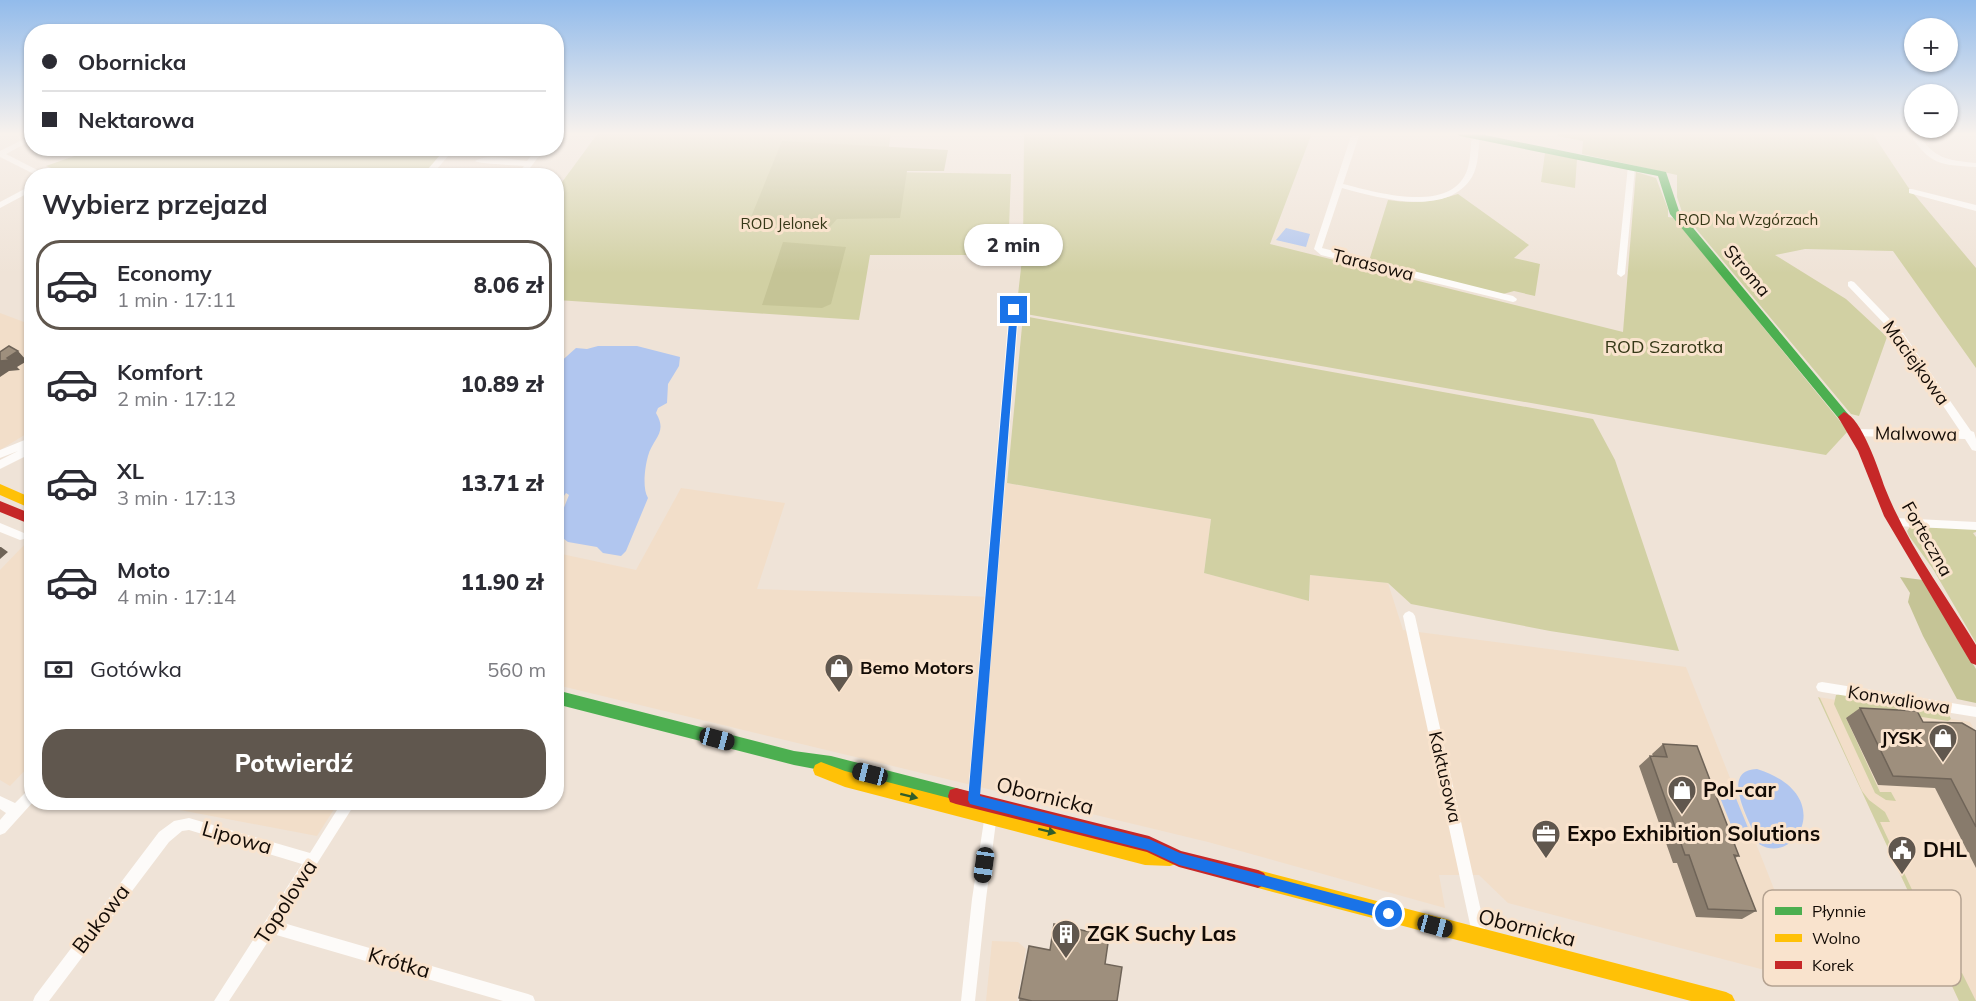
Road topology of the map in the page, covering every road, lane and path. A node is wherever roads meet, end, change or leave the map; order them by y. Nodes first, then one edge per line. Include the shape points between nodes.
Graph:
1 (1340, 180) edge
2 (1466, 180) edge
3 (1630, 180) edge
4 (1664, 180) edge
5 (1338, 185) junction
6 (1912, 191) dead end
7 (24, 192) edge
8 (0, 205) edge
9 (1976, 208) edge
10 (1621, 274) dead end
11 (1851, 284) dead end
12 (1513, 299) dead end
13 (1014, 310) dead end
14 (1857, 433) junction
15 (1972, 435) edge
16 (24, 446) edge
17 (1976, 447) edge
18 (24, 452) edge
19 (1, 462) edge
20 (0, 489) edge
21 (24, 500) edge
22 (0, 506) edge
23 (24, 516) edge
24 (1896, 522) junction
25 (1976, 526) edge
26 (0, 527) edge
27 (20, 536) dead end
28 (1409, 616) dead end
29 (1976, 658) edge
30 (1822, 687) dead end
31 (564, 699) edge
32 (1976, 712) edge
33 (0, 802) edge
34 (24, 802) edge
35 (973, 806) junction
36 (345, 810) edge
37 (16, 811) junction
38 (992, 811) junction
39 (0, 829) edge
40 (164, 837) joint
41 (312, 860) junction
42 (270, 926) junction
43 (1480, 938) junction
44 (39, 1001) edge
45 (221, 1001) edge
46 (528, 1001) edge
47 (968, 1001) edge
48 (1726, 1001) edge

1 - 5 street, Tarasowa
2 - 5 street via 1458,189 1431,198 1405,199
3 - 10 street
4 - 14 main road, Stroma via 1674,212
5 - 12 street, Tarasowa via 1317,246 1321,252
6 - 9 street
7 - 8 street
11 - 15 street, Maciejkowa via 1900,335
13 - 35 street
14 - 15 street, Malwowa
14 - 24 main road, Forteczna via 1875,483
15 - 17 street, Maciejkowa
16 - 19 street
18 - 19 street
20 - 21 main road
22 - 23 main road
24 - 25 street
24 - 29 main road, Forteczna
26 - 27 street
28 - 43 street, Kaktusowa
30 - 32 street, Konwaliowa
31 - 35 main road, Obornicka via 794,759 831,764
33 - 37 street
34 - 37 street
35 - 38 main road, Obornicka
36 - 41 street, Topolowa
37 - 39 street
38 - 43 main road, Obornicka via 1149,844 1179,859
38 - 47 street
40 - 41 street, Lipowa via 179,825 189,824
40 - 44 street, Bukowa
41 - 42 street, Topolowa
42 - 45 street, Topolowa
42 - 46 street, Krótka
43 - 48 main road, Obornicka

